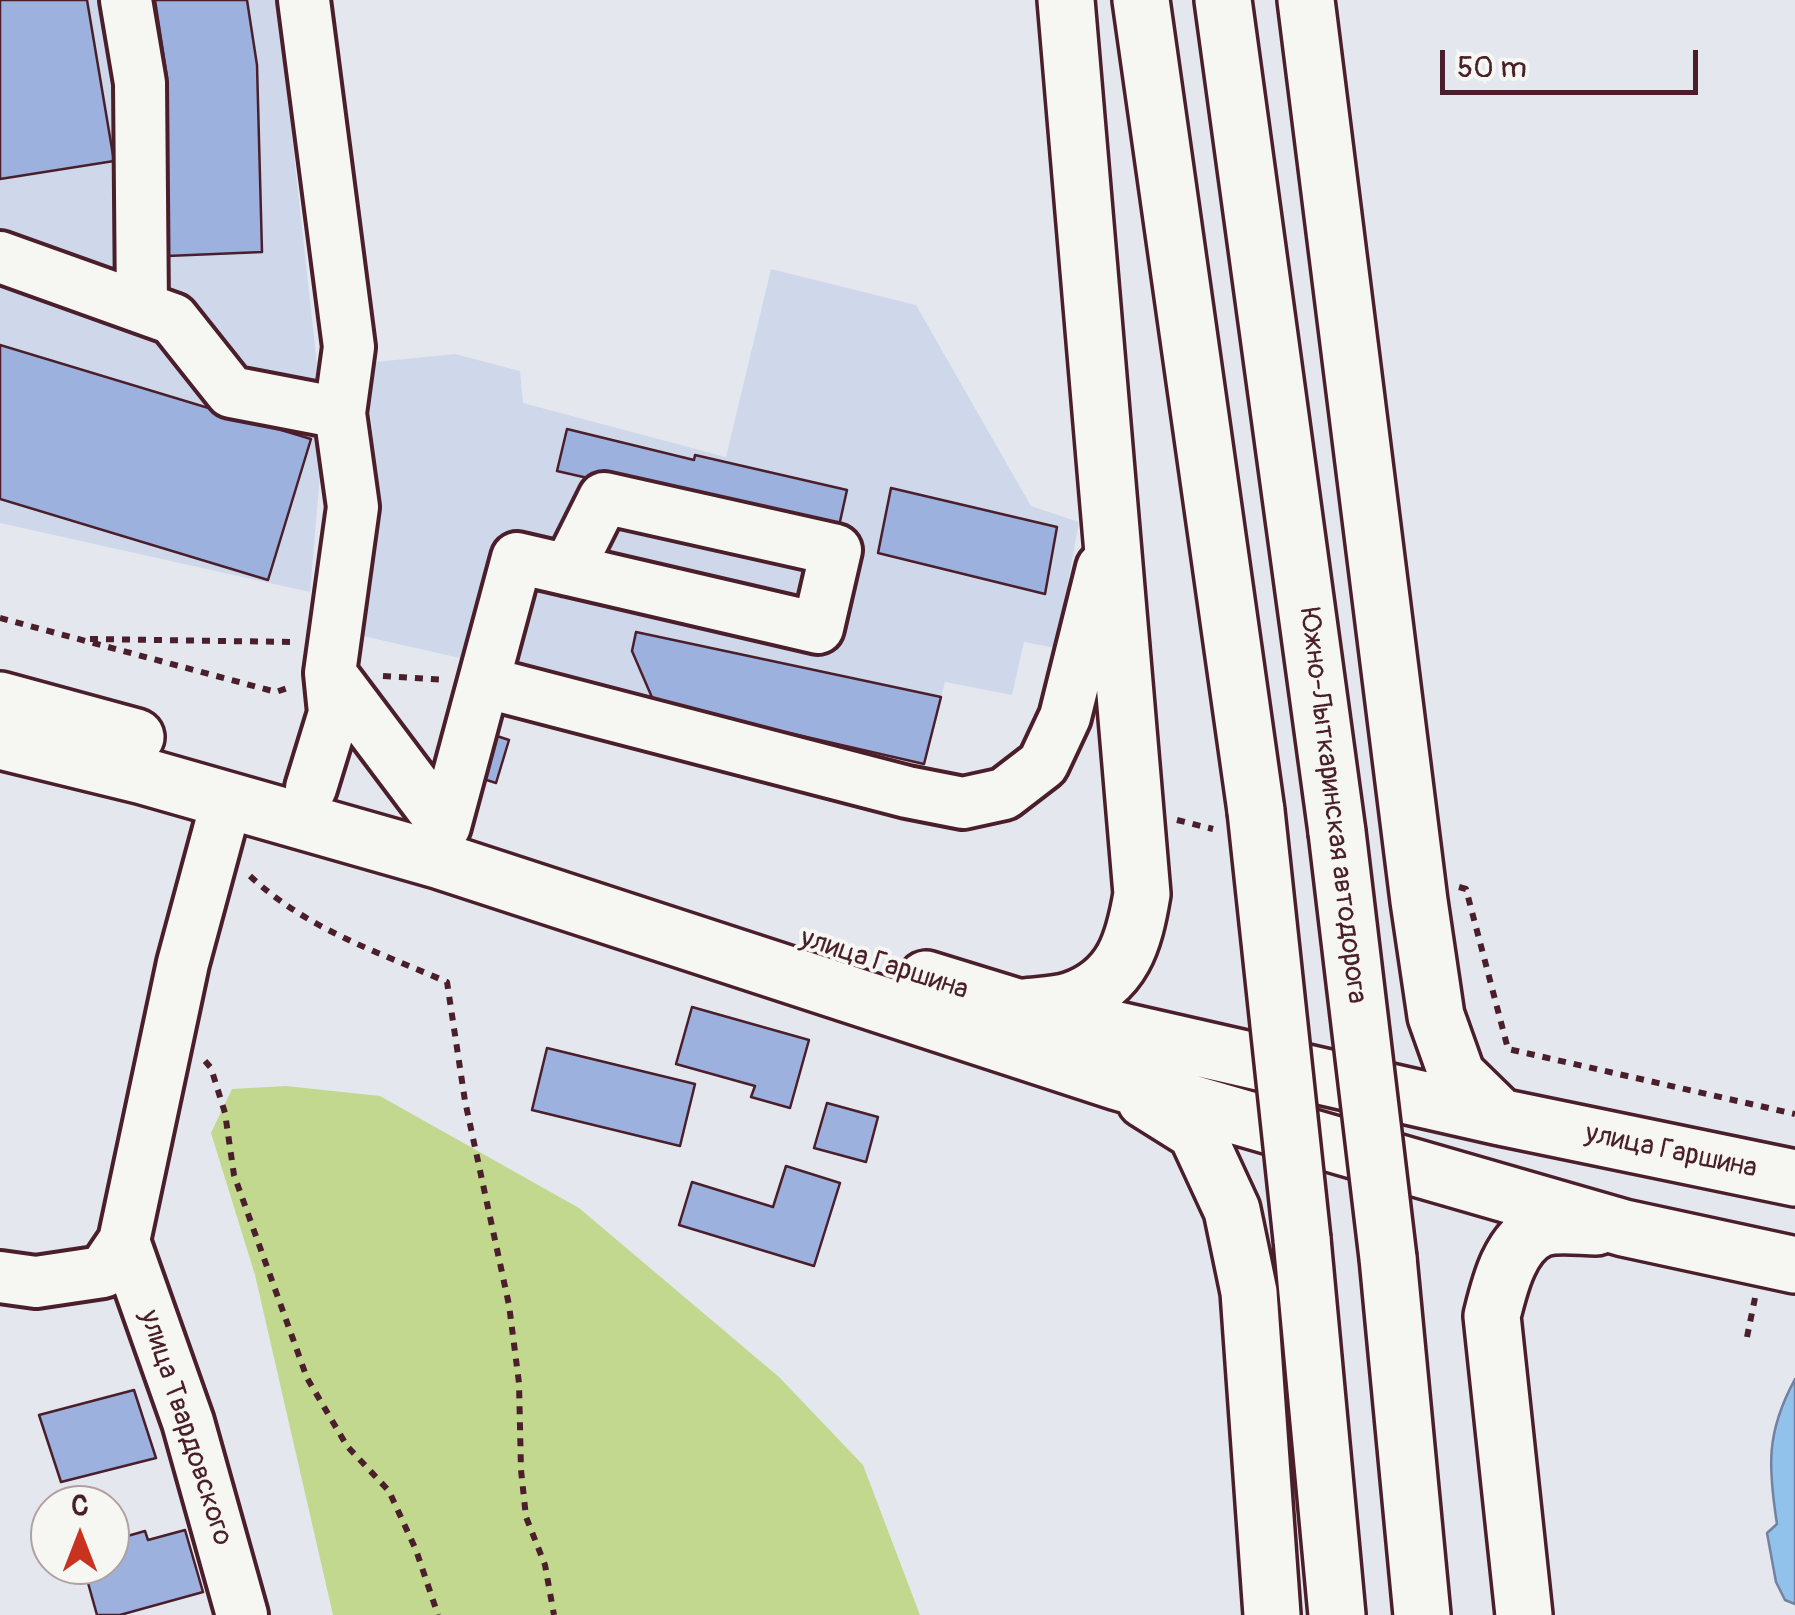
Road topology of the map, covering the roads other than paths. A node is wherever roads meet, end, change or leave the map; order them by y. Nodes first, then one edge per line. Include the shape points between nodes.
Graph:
1 (126, 0) edge
2 (304, 0) edge
3 (1066, 0) edge
4 (1141, 0) edge
5 (1223, 0) edge
6 (1306, 0) edge
7 (0, 257) edge
8 (142, 307) junction
9 (340, 413) junction
10 (1102, 568) dead end
11 (568, 570) junction
12 (332, 658) junction
13 (484, 682) junction
14 (2, 733) edge
15 (312, 788) junction
16 (221, 822) junction
17 (445, 826) junction
18 (1018, 1008) junction
19 (1118, 1082) junction
20 (1500, 1117) junction
21 (1788, 1176) edge
22 (1624, 1228) junction
23 (124, 1241) junction
24 (1780, 1261) edge
25 (0, 1277) edge
26 (242, 1615) edge
27 (1272, 1615) edge
28 (1337, 1615) edge
29 (1422, 1615) edge
30 (1524, 1615) edge

1 - 8 lane via 140,83
2 - 9 lane via 349,348
3 - 18 main road via 1142,894 1135,939 1112,976 1071,1000
4 - 28 main road, bridge via 1256,811
5 - 29 main road, Южно-Лыткаринская автодорога, bridge via 1337,832
6 - 20 main road via 1436,1016 1457,1074
7 - 8 lane
8 - 9 lane via 173,319 231,392
9 - 12 lane via 353,507
10 - 13 lane via 1065,717 1043,764 1004,794 963,803
11 - 11 lane via 818,628 836,550 604,498
11 - 13 lane via 517,558
12 - 15 lane via 334,713
12 - 17 lane
13 - 17 lane
14 - 15 main road, улица Гаршина
14 - 16 main road, улица Гаршина
15 - 17 main road, улица Гаршина
16 - 19 main road, улица Гаршина via 559,897
16 - 23 lane via 183,963
17 - 18 main road, улица Гаршина
18 - 20 main road, улица Гаршина
19 - 22 main road, улица Гаршина
19 - 27 main road via 1196,1132 1232,1210 1249,1292
20 - 21 main road, улица Гаршина
22 - 24 main road, улица Гаршина
22 - 30 main road via 1541,1229 1524,1241 1501,1277 1492,1316
23 - 25 lane via 103,1272 36,1282
23 - 26 lane, улица Твардовского via 188,1422

